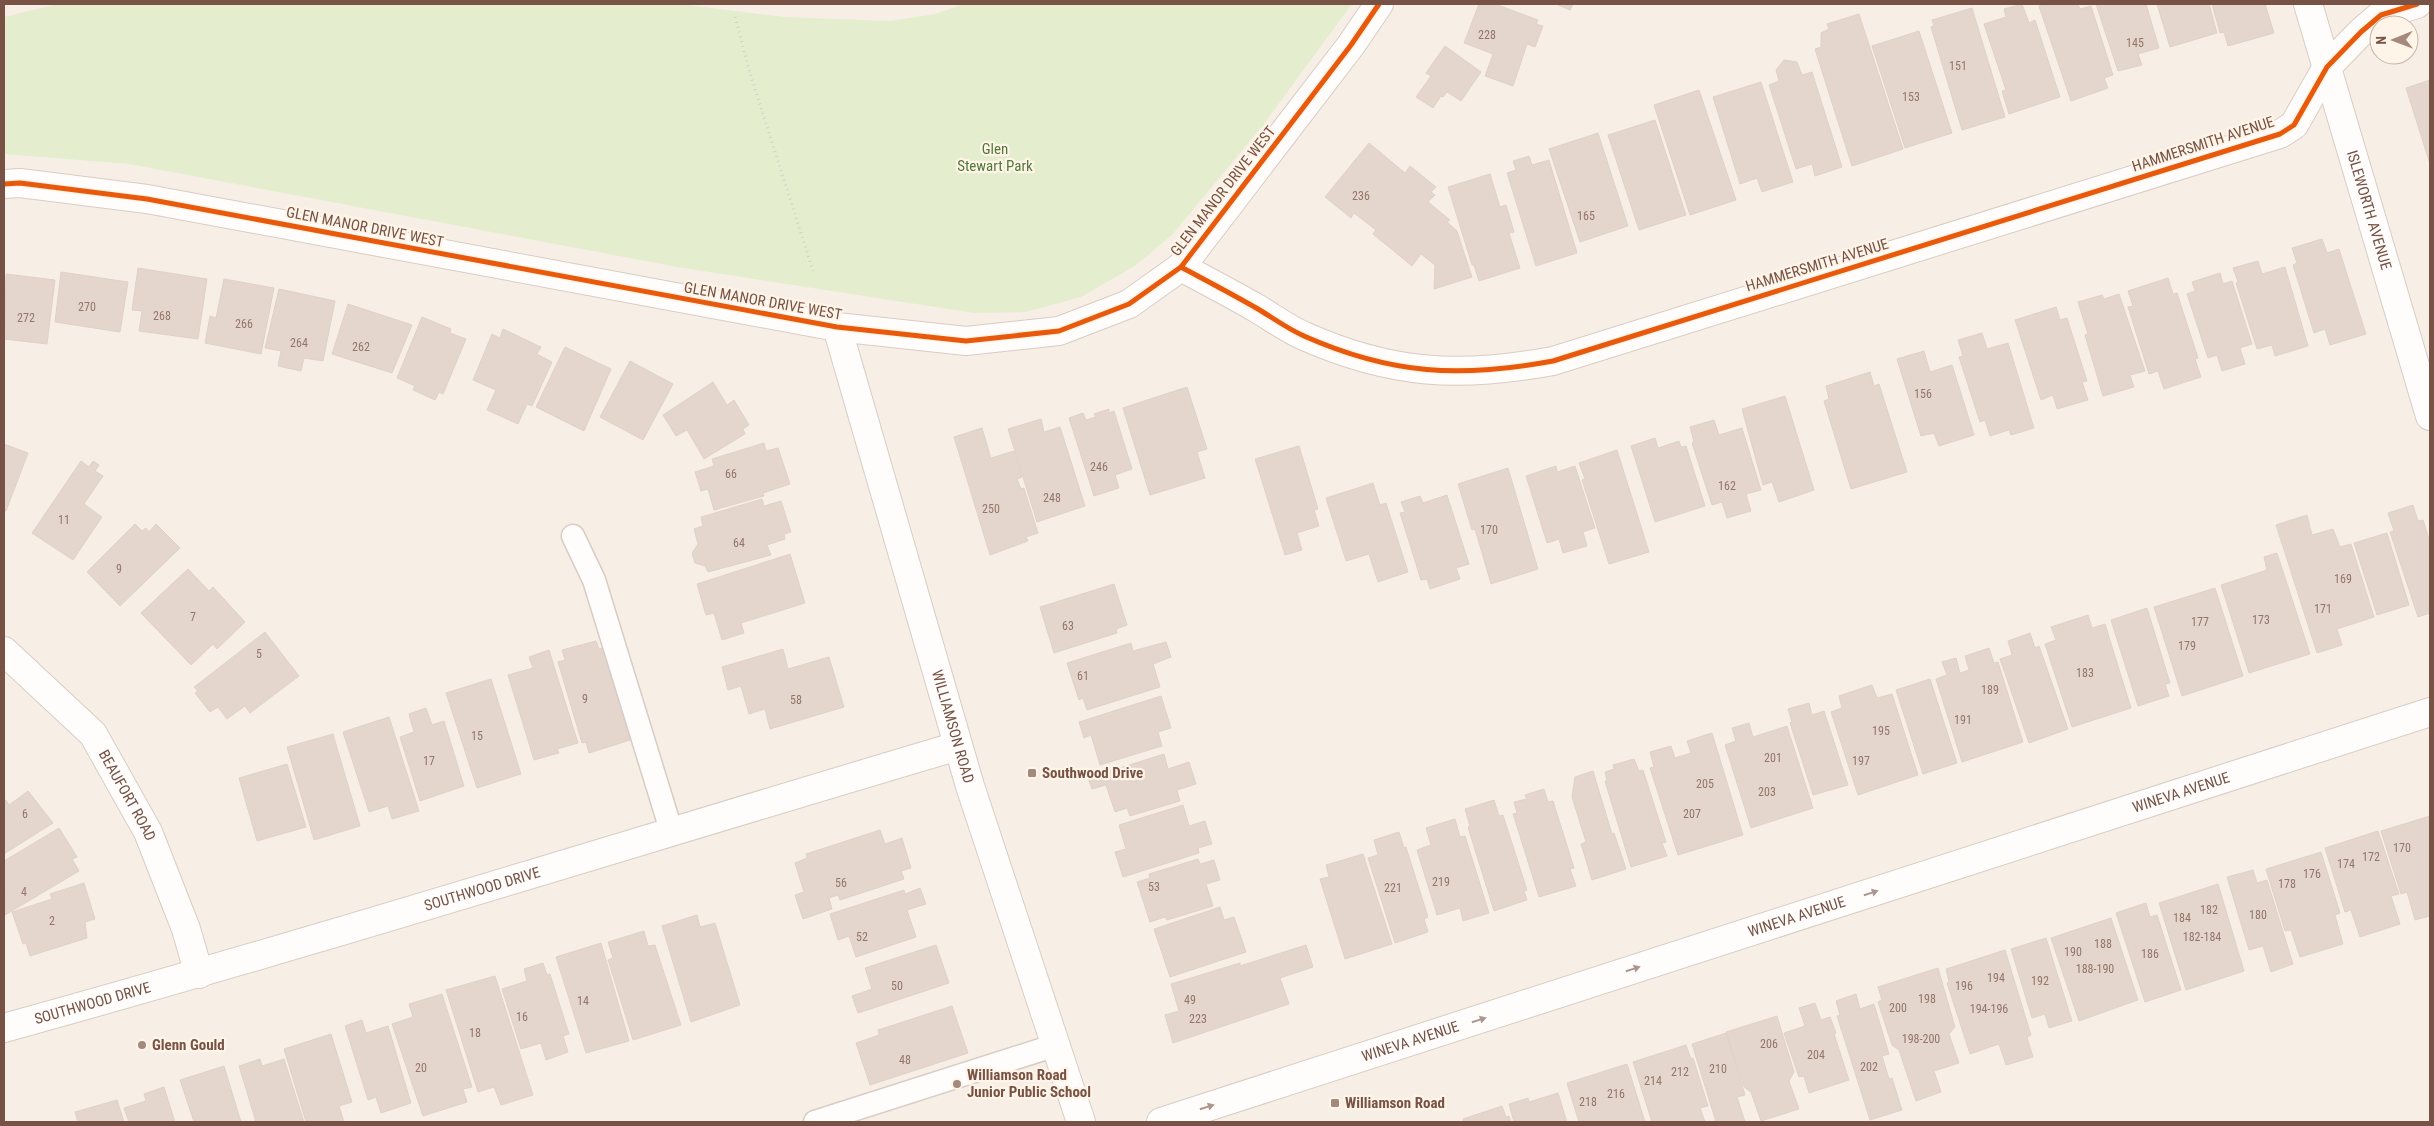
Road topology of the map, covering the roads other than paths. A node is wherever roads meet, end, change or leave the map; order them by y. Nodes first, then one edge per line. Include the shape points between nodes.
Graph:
1 (1379, 4) edge
2 (2308, 4) edge
3 (2417, 4) edge
4 (2328, 67) junction
5 (4, 184) edge
6 (1181, 266) junction
7 (837, 328) junction
8 (2430, 416) edge
9 (573, 536) dead end
10 (4, 651) edge
11 (2430, 712) edge
12 (958, 746) junction
13 (670, 830) junction
14 (199, 974) junction
15 (4, 1028) edge
16 (1056, 1045) junction
17 (815, 1122) edge
18 (1081, 1122) edge
19 (1161, 1122) edge

1 - 6 street, GLEN MANOR DRIVE WEST
2 - 4 street, ISLEWORTH AVENUE
3 - 4 street, HAMMERSMITH AVENUE via 2381,15
4 - 6 street, HAMMERSMITH AVENUE via 2294,125 2280,134 1562,358 1506,369 1459,372 1410,369 1375,361 1303,336
4 - 8 street, ISLEWORTH AVENUE
5 - 7 street, GLEN MANOR DRIVE WEST via 20,183 147,199
6 - 7 street, GLEN MANOR DRIVE WEST via 1128,304 1059,330 966,341
7 - 12 street, WILLIAMSON ROAD
9 - 13 lane via 594,580
10 - 14 street, BEAUFORT ROAD via 93,734 148,832 186,929
19 -> 11 street, WINEVA AVENUE
12 - 13 street, SOUTHWOOD DRIVE
12 - 16 street, WILLIAMSON ROAD
13 - 14 street, SOUTHWOOD DRIVE
14 - 15 street, SOUTHWOOD DRIVE
16 - 17 lane
16 - 18 street, WILLIAMSON ROAD

